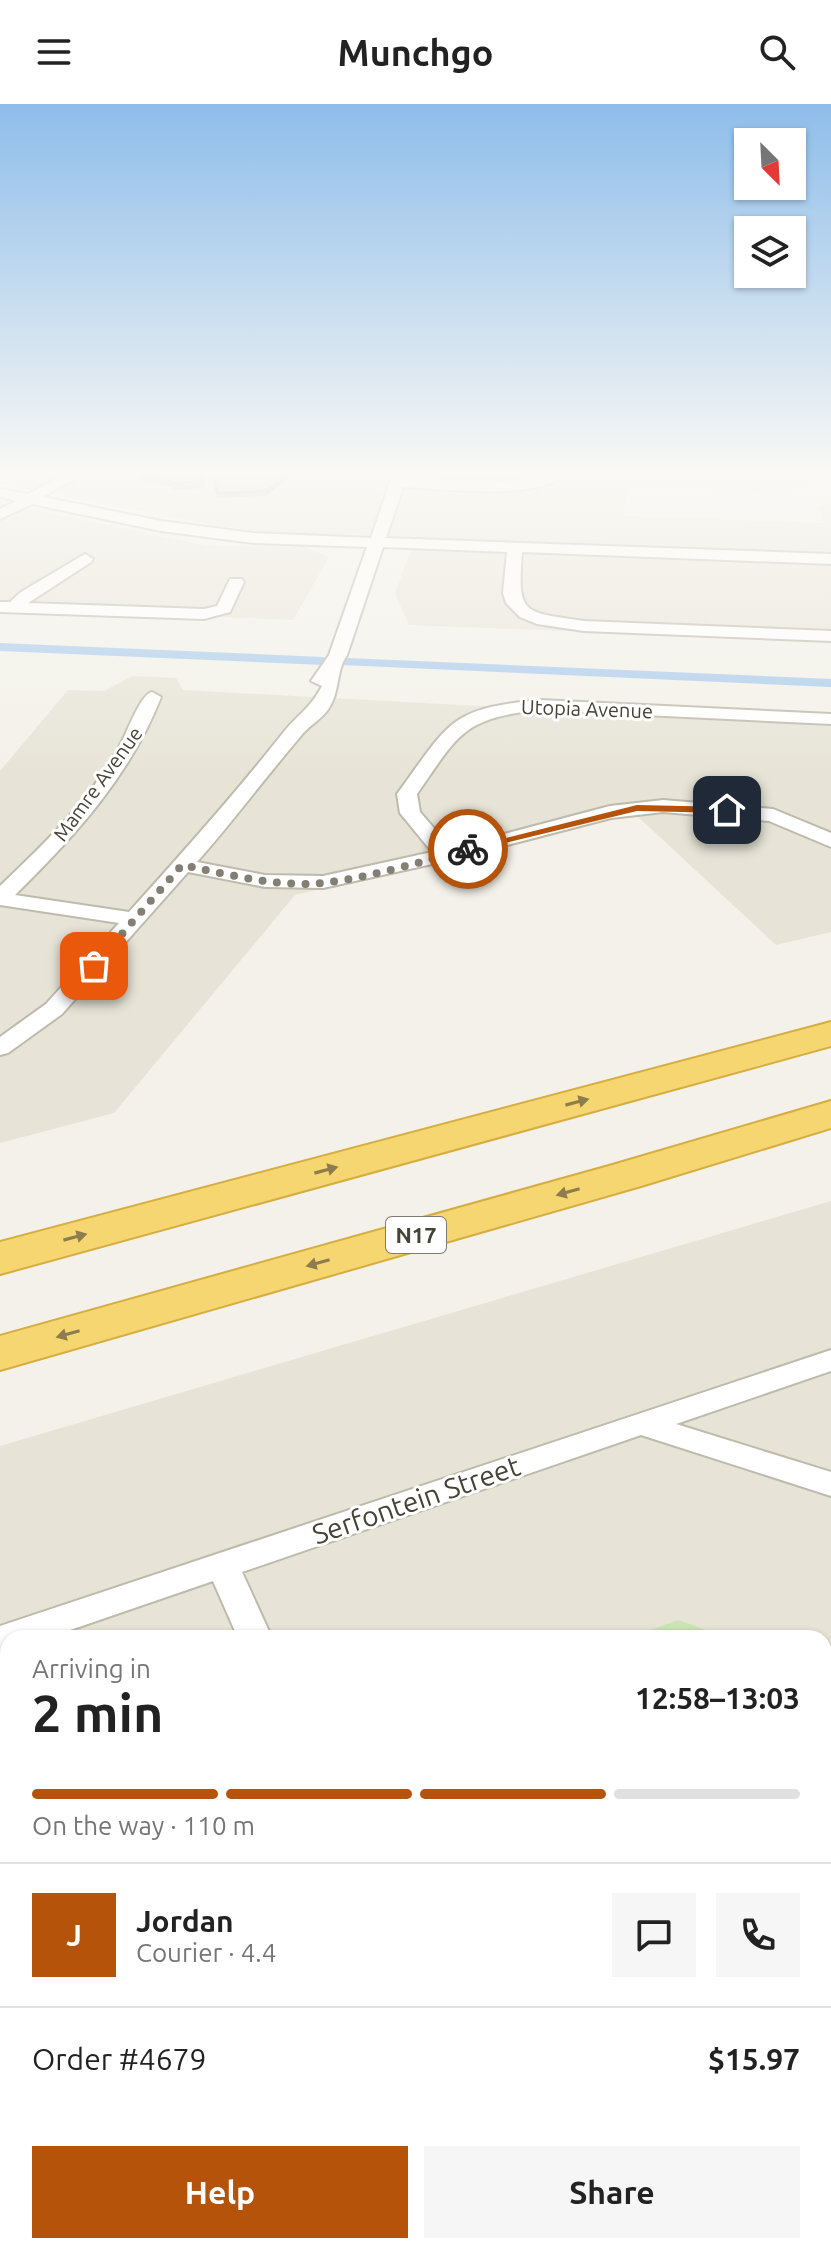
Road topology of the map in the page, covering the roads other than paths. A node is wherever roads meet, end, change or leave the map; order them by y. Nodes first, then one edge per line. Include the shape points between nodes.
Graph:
1 (60, 574) edge
2 (366, 574) edge
3 (513, 574) edge
4 (236, 582) dead end
5 (8, 607) edge
6 (831, 636) edge
7 (152, 697) dead end
8 (831, 719) edge
9 (831, 841) edge
10 (446, 855) junction
11 (182, 865) junction
12 (0, 898) edge
13 (136, 919) junction
14 (831, 1034) edge
15 (0, 1048) edge
16 (831, 1114) edge
17 (831, 1129) edge
18 (625, 1176) junction
19 (0, 1258) edge
20 (0, 1353) edge
21 (831, 1360) edge
22 (641, 1424) junction
23 (831, 1484) edge
24 (223, 1566) junction
25 (30, 1630) edge
26 (251, 1630) edge

1 - 5 street
2 - 11 street via 319,709 295,730
3 - 6 street via 514,603 543,620
4 - 5 street via 224,609 204,614
7 - 12 street, Mamre Avenue via 140,728 75,823
8 - 10 street, Utopia Avenue via 540,705 483,713 452,731 407,794 410,813
9 - 10 street via 773,815 663,806 610,812
10 - 11 street via 306,884
11 - 13 street
12 - 13 street
13 - 15 street via 54,1009
19 -> 14 highway
16 - 18 highway, N17
17 - 18 highway via 667,1171
18 -> 20 highway, N17
21 - 22 street, Serfontein Street
22 - 23 street
22 - 24 street, Serfontein Street
24 - 25 street, Serfontein Street
24 - 26 street

